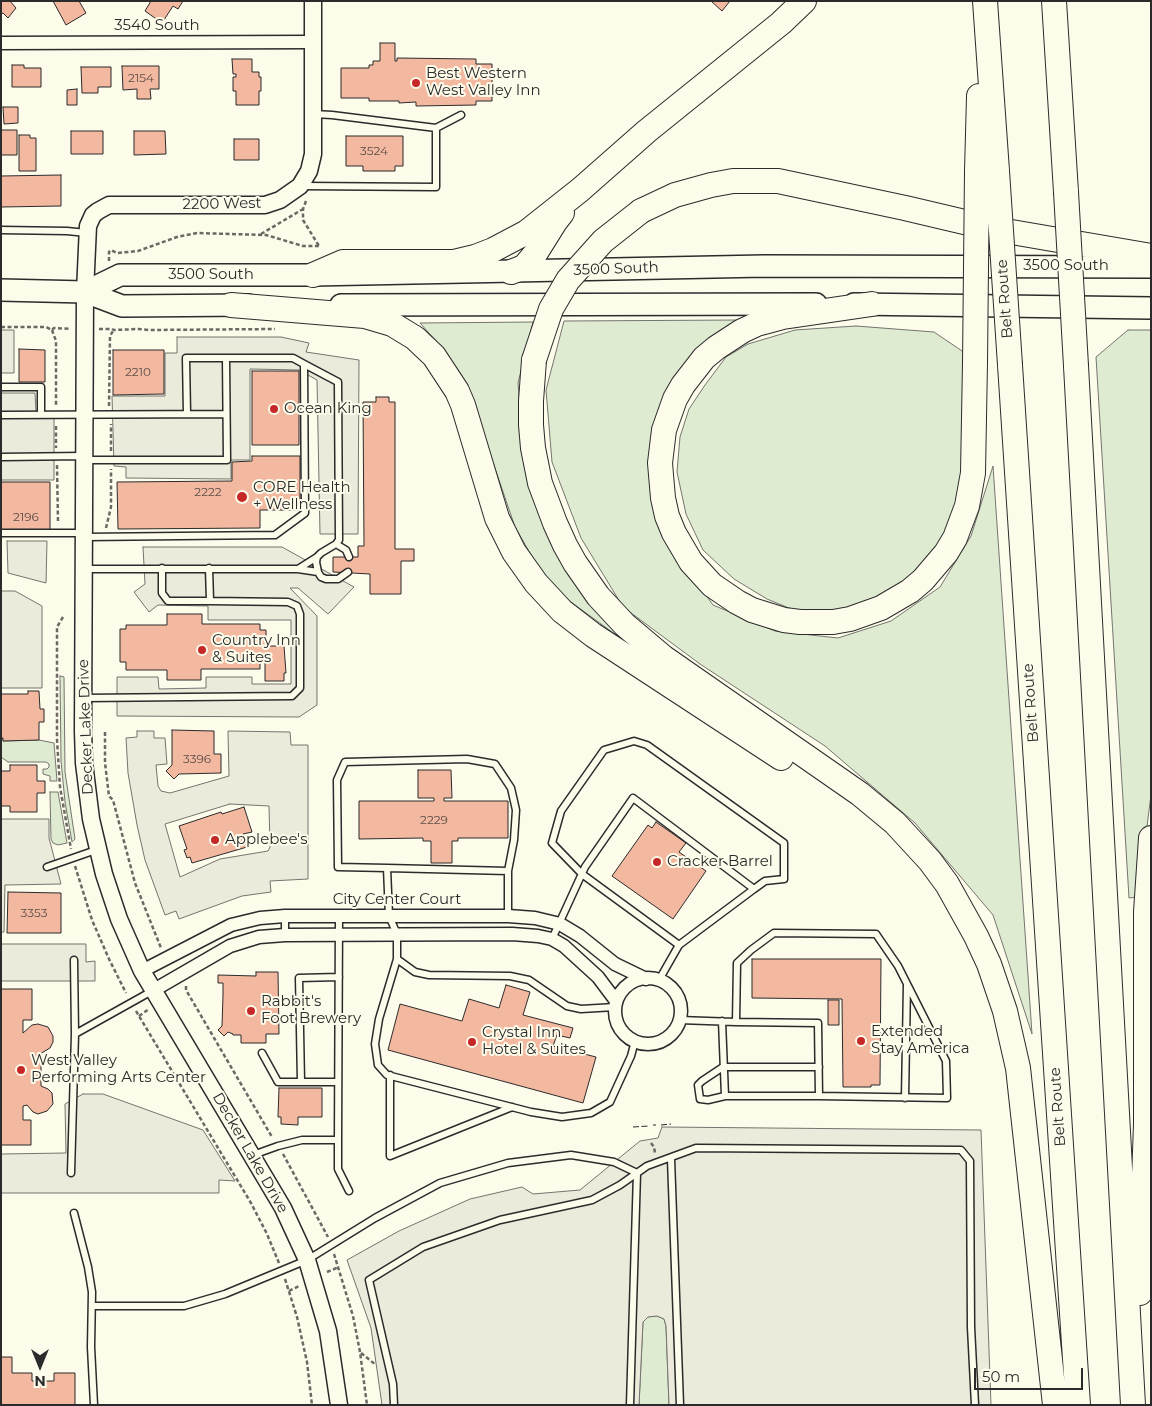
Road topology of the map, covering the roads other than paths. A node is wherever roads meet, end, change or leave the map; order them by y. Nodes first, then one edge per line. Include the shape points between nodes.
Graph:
1 (313, 1) edge
2 (804, 1) edge
3 (1054, 1) edge
4 (986, 9) edge
5 (313, 42) junction
6 (1, 43) edge
7 (313, 114) junction
8 (461, 114) dead end
9 (436, 128) junction
10 (987, 172) junction
11 (580, 190) junction
12 (303, 194) junction
13 (1, 230) edge
14 (87, 233) junction
15 (1151, 256) edge
16 (1151, 267) edge
17 (511, 272) junction
18 (313, 275) junction
19 (1, 290) edge
20 (85, 292) junction
21 (872, 304) junction
22 (231, 305) junction
23 (1151, 308) edge
24 (226, 358) junction
25 (304, 364) junction
26 (1, 387) edge
27 (1, 414) edge
28 (186, 414) junction
29 (226, 414) junction
30 (41, 415) junction
31 (84, 415) junction
32 (1, 457) edge
33 (84, 458) junction
34 (1, 534) edge
35 (84, 535) junction
36 (336, 544) junction
37 (317, 557) junction
38 (350, 557) dead end
39 (162, 568) junction
40 (209, 568) junction
41 (83, 569) junction
42 (298, 569) junction
43 (318, 572) junction
44 (348, 572) dead end
45 (210, 601) junction
46 (83, 698) junction
47 (1151, 838) edge
48 (98, 850) junction
49 (47, 867) dead end
50 (387, 868) junction
51 (508, 871) junction
52 (582, 874) junction
53 (754, 889) junction
54 (285, 916) junction
55 (339, 916) junction
56 (389, 916) junction
57 (508, 916) junction
58 (560, 924) junction
59 (397, 934) junction
60 (285, 935) junction
61 (339, 935) junction
62 (552, 940) junction
63 (679, 944) junction
64 (397, 959) junction
65 (74, 960) dead end
66 (142, 971) junction
67 (339, 977) junction
68 (652, 979) junction
69 (907, 982) junction
70 (154, 990) junction
71 (999, 994) junction
72 (616, 1004) junction
73 (679, 1020) junction
74 (722, 1021) junction
75 (736, 1022) junction
76 (75, 1034) junction
77 (635, 1041) junction
78 (262, 1053) dead end
79 (723, 1067) junction
80 (819, 1067) junction
81 (390, 1075) junction
82 (301, 1082) junction
83 (338, 1082) junction
84 (725, 1096) junction
85 (819, 1096) junction
86 (905, 1098) junction
87 (512, 1107) junction
88 (338, 1140) junction
89 (253, 1155) junction
90 (671, 1158) junction
91 (71, 1173) dead end
92 (637, 1173) junction
93 (348, 1191) dead end
94 (74, 1213) dead end
95 (307, 1260) junction
96 (92, 1306) junction
97 (1132, 1401) edge
98 (94, 1405) edge
99 (339, 1405) edge
100 (394, 1405) edge
101 (630, 1405) edge
102 (680, 1405) edge
103 (975, 1405) edge
104 (1054, 1405) edge
105 (1078, 1405) edge

1 - 5 street, 2200 West
2 - 11 highway
3 - 97 highway, bridge
4 - 10 highway, Belt Route
5 - 6 street, 3540 South
5 - 7 street, 2200 West
7 - 9 lane
7 - 12 street, 2200 West via 312,162
8 - 9 lane
9 - 12 lane via 436,187
10 - 21 highway, bridge via 975,363 973,473 967,506 955,538 923,580 896,600 866,614 833,622 800,622 752,610 712,584 691,562 667,516 662,498 660,463 664,430 675,399 704,358 742,331 783,317
10 - 105 highway, Belt Route, bridge via 1010,365
11 - 17 highway via 536,254 524,266
11 - 18 highway via 527,232 475,257 454,262 343,262
12 - 14 street, 2200 West via 265,204 109,205 93,215
13 - 14 lane
14 - 20 street, 2200 West
15 - 71 highway, bridge via 994,229 778,181 711,185 675,195 640,212 603,241 568,280 552,309 534,360 531,425 540,483 565,545 586,580 611,611 655,651 860,794 912,839 962,908 986,957
16 - 17 main road, 3500 South via 793,266
17 - 18 main road, 3500 South
18 - 20 main road, 3500 South via 120,275
19 - 20 main road, 3500 South
20 - 22 main road, 3500 South via 122,306
20 - 31 street, Decker Lake Drive
21 - 22 main road, 3500 South
21 - 23 main road, 3500 South
22 - 71 highway via 365,316 398,328 425,347 442,366 457,391 498,518 514,552 542,590 562,611 593,635 852,805 891,837 948,904
24 - 25 lane via 293,358
24 - 28 lane via 186,358
24 - 29 lane
25 - 35 lane via 305,513 275,535
25 - 36 lane via 338,382 339,540
26 - 30 lane via 41,387
27 - 30 lane
28 - 29 lane
28 - 31 lane
29 - 33 lane via 227,460
30 - 31 lane
31 - 33 street, Decker Lake Drive
32 - 33 lane
33 - 35 street, Decker Lake Drive
34 - 35 lane
35 - 41 street, Decker Lake Drive
36 - 37 lane
36 - 38 lane
37 - 42 lane
37 - 43 lane
39 - 40 lane
39 - 41 lane
39 - 45 lane via 162,593 168,601
40 - 42 lane
40 - 45 lane
41 - 46 street, Decker Lake Drive
42 - 43 lane
43 - 44 lane via 321,577 332,580 338,580
45 - 46 lane via 288,602 296,606 300,614 300,688 292,696
46 - 48 street, Decker Lake Drive via 86,778
47 - 97 highway via 1146,912 1145,1176
48 - 49 lane
48 - 66 street, Decker Lake Drive via 119,919
50 - 51 lane
50 - 51 lane via 338,867 337,780 345,762 467,759 495,764 511,788 516,810
50 - 56 lane
51 - 57 lane
52 - 53 lane via 633,798
52 - 53 lane via 552,843 561,811 604,750 634,741 648,745 784,843 784,879 765,881
52 - 58 lane
52 - 63 lane
53 - 63 lane
54 - 55 street, City Center Court
54 - 60 lane
54 - 66 street, City Center Court via 231,925
55 - 56 street, City Center Court
55 - 61 lane
56 - 57 street, City Center Court
56 - 59 lane
57 - 58 street, City Center Court
58 - 62 lane
58 - 68 street, City Center Court via 615,964
59 - 61 street
59 - 62 street via 512,934
59 - 64 lane
60 - 61 street
60 - 70 street via 239,942
61 - 67 lane
62 - 72 street via 574,954 598,977
63 - 68 lane
64 - 72 lane via 415,972 429,975 510,976 529,980 567,1006 581,1009
64 - 81 lane via 375,1044 378,1065
65 - 76 lane
66 - 70 street, Decker Lake Drive
67 - 82 lane via 299,978
67 - 83 lane
68 - 72 street via 628,984
68 - 73 street, City Center Court via 674,992 680,1010
69 - 75 lane via 876,934 774,933 737,963
69 - 86 lane
69 - 86 lane via 946,1061 947,1098
70 - 76 lane
70 - 89 street, Decker Lake Drive
71 - 104 highway via 1018,1068
72 - 77 street via 616,1020 620,1029
73 - 74 lane
73 - 77 street via 676,1028 662,1040 644,1044
74 - 75 lane
74 - 79 lane
75 - 80 lane via 818,1023
76 - 91 lane
77 - 87 lane via 610,1102 592,1113 562,1117
78 - 82 lane via 278,1082
79 - 80 lane
79 - 84 lane
79 - 84 lane via 702,1081 698,1094 700,1099 708,1100
80 - 85 lane
81 - 87 lane
81 - 87 lane via 390,1156
82 - 83 lane
83 - 88 lane
84 - 85 lane
85 - 86 lane
88 - 89 lane via 302,1140
88 - 93 lane via 338,1169
89 - 95 street, Decker Lake Drive
90 - 92 lane
90 - 102 lane
90 - 103 lane via 696,1148 961,1150 970,1161
92 - 95 lane via 614,1162 571,1155 508,1163 440,1183
92 - 100 lane via 592,1200 500,1220 424,1247 370,1280 393,1384
92 - 101 lane
94 - 96 lane via 88,1267
95 - 96 lane via 226,1294 184,1306
95 - 99 street, Decker Lake Drive via 328,1331
96 - 98 lane via 90,1348

